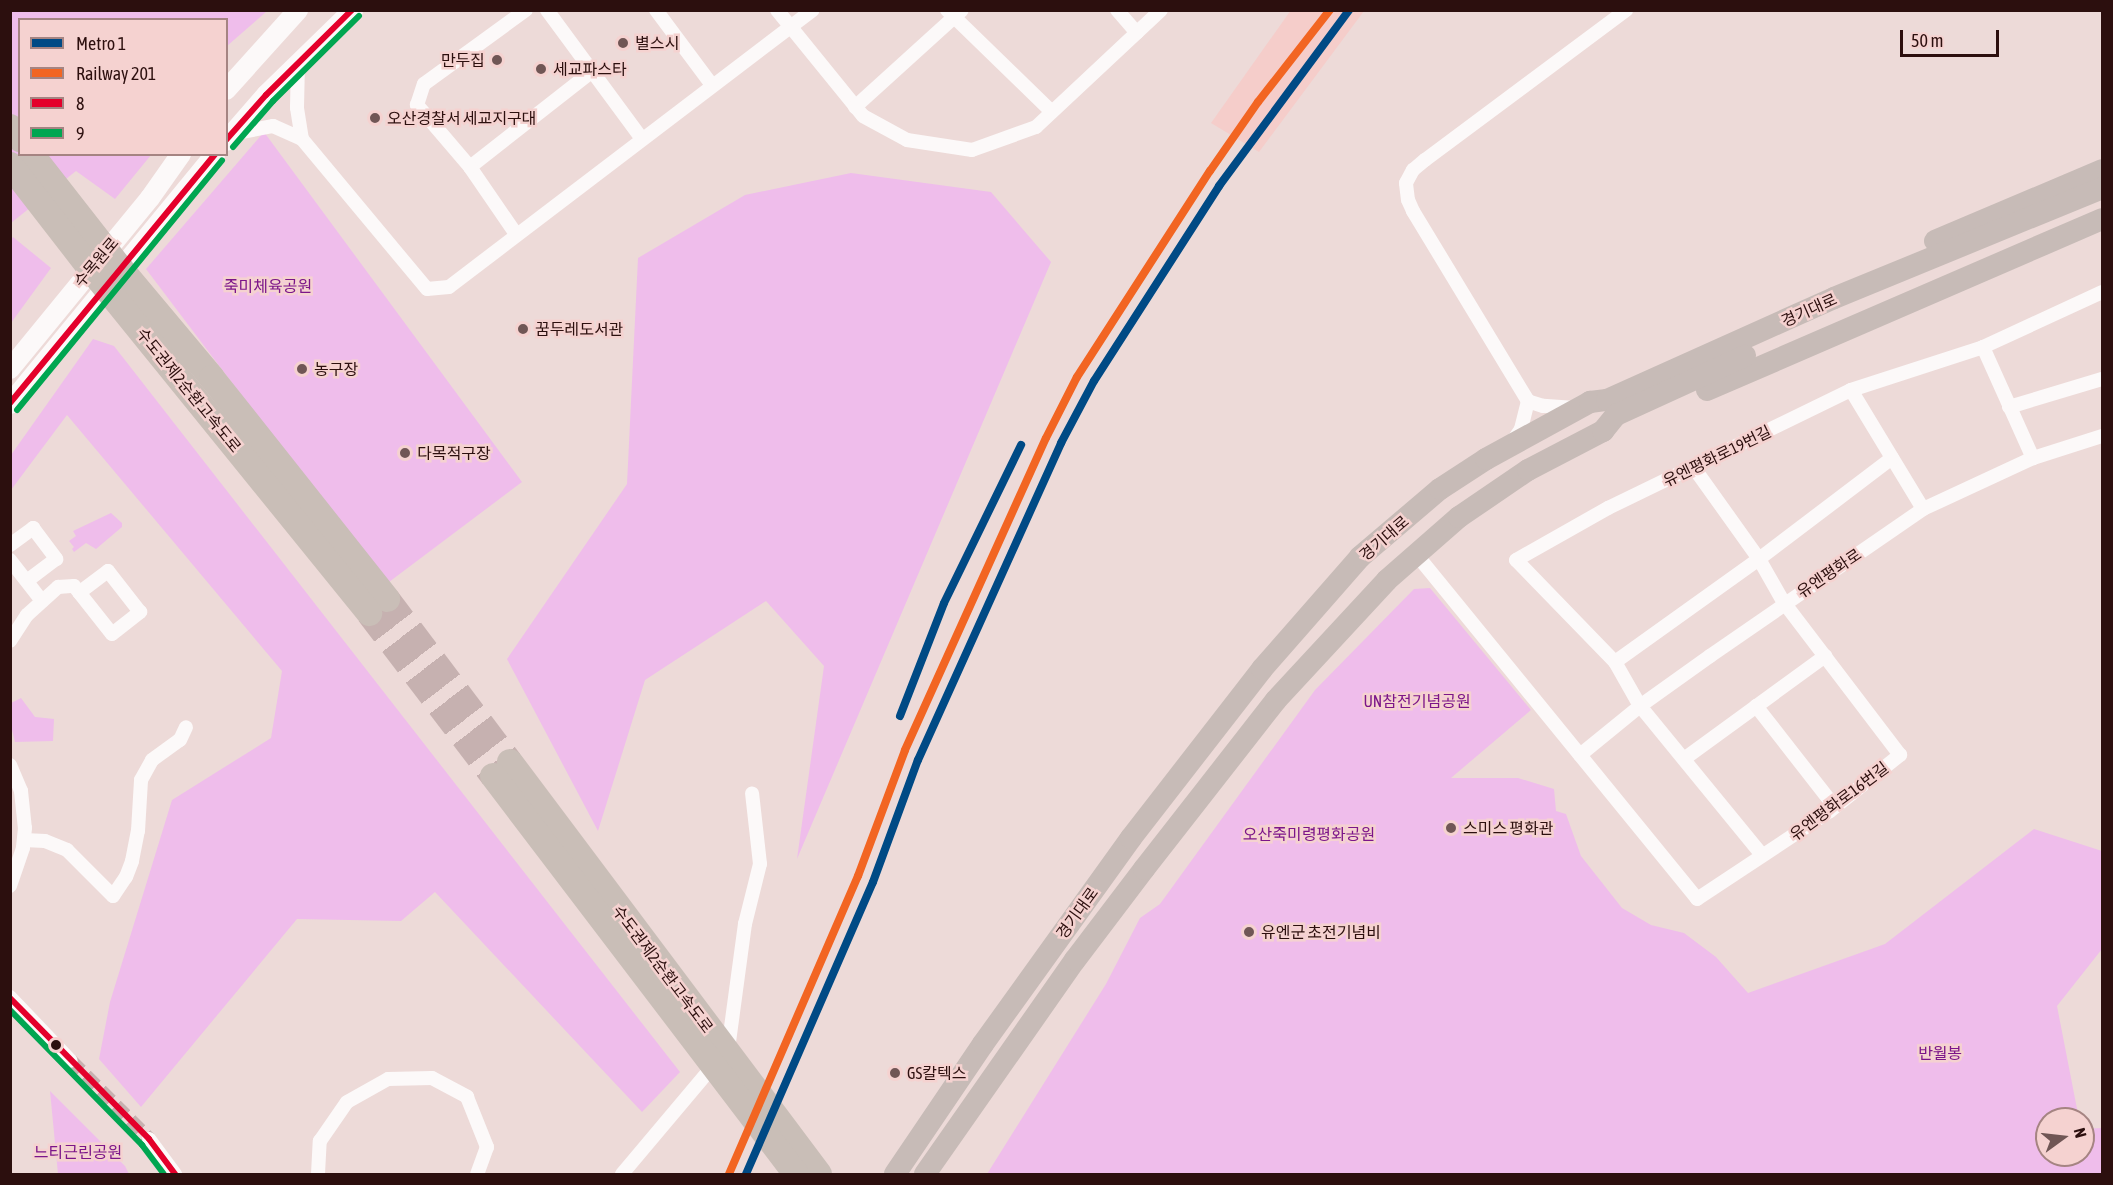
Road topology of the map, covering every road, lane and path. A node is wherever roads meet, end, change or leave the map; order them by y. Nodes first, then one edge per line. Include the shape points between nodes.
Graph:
1 (298, 10) edge
2 (353, 10) edge
3 (526, 10) edge
4 (547, 10) edge
5 (656, 10) edge
6 (777, 10) edge
7 (812, 10) edge
8 (1116, 10) edge
9 (1161, 10) edge
10 (1626, 10) edge
11 (954, 13) edge
12 (789, 27) junction
13 (1137, 33) junction
14 (298, 63) junction
15 (591, 72) junction
16 (712, 85) junction
17 (228, 88) edge
18 (855, 107) junction
19 (1052, 112) junction
20 (230, 138) edge
21 (302, 138) junction
22 (642, 138) junction
23 (34, 156) edge
24 (180, 156) edge
25 (213, 156) edge
26 (10, 165) edge
27 (470, 167) junction
28 (2103, 170) edge
29 (2103, 188) edge
30 (2103, 204) edge
31 (2103, 219) edge
32 (516, 234) junction
33 (2103, 292) edge
34 (1983, 347) junction
35 (10, 369) edge
36 (2103, 379) edge
37 (1851, 390) junction
38 (1528, 401) junction
39 (10, 404) edge
40 (1584, 405) junction
41 (2009, 408) junction
42 (1603, 431) junction
43 (2103, 436) edge
44 (1509, 446) junction
45 (1892, 458) junction
46 (2033, 458) junction
47 (1694, 468) junction
48 (1923, 509) junction
49 (10, 545) edge
50 (1416, 554) junction
51 (1759, 559) junction
52 (10, 560) edge
53 (27, 581) junction
54 (79, 593) junction
55 (42, 601) junction
56 (1784, 603) junction
57 (10, 641) edge
58 (1825, 656) junction
59 (1615, 662) junction
60 (1640, 706) junction
61 (1756, 706) junction
62 (186, 727) dead end
63 (1580, 756) junction
64 (1684, 759) junction
65 (10, 765) edge
66 (501, 769) tunnel mouth
67 (752, 793) dead end
68 (1834, 807) junction
69 (24, 840) junction
70 (1762, 855) junction
71 (10, 886) edge
72 (10, 997) edge
73 (700, 1034) junction
74 (71, 1061) tunnel mouth
75 (149, 1139) tunnel mouth
76 (175, 1174) edge
77 (318, 1174) edge
78 (477, 1174) edge
79 (622, 1174) edge
80 (796, 1174) edge
81 (819, 1174) edge
82 (895, 1174) edge
83 (925, 1174) edge

1 - 17 street
2 - 14 street
3 - 27 street via 424,84 417,105
4 - 15 street
5 - 16 street
6 - 12 street
7 - 12 street
8 - 13 street
9 - 13 street
10 - 38 street via 1425,160 1406,183 1413,210
11 - 18 street
11 - 19 street
12 - 16 street
12 - 18 street
13 - 19 street
14 - 20 street
14 - 21 street via 297,108
15 - 22 street
15 - 27 street
16 - 22 street
18 - 19 street via 863,116 907,140 972,150 1036,127
20 - 21 street via 273,126
21 - 32 street via 427,289 449,287
22 - 32 street
23 - 26 highway, 수도권제2순환고속도로 via 212,378 378,606 100,281
24 - 35 street, 수목원로 via 150,198
25 - 39 street, 수목원로
27 - 32 street
28 - 40 main road via 1762,315 1603,388
29 - 40 main road, 경기대로 via 1834,298 1607,400
30 - 42 main road, 경기대로 via 1818,322 1616,415
31 - 42 main road via 1624,428
33 - 34 street, 유엔평화로19번길
34 - 37 street, 유엔평화로19번길
34 - 41 street
36 - 41 street
37 - 45 street
37 - 47 street, 유엔평화로19번길
38 - 40 street via 1543,406
38 - 44 street via 1521,429
40 - 44 main road, 경기대로
41 - 46 street
42 - 50 main road, 경기대로 via 1528,470 1459,517
43 - 46 street, 유엔평화로
44 - 82 main road, 경기대로 via 1440,489 1360,557 1262,669 1131,838
45 - 48 street
45 - 51 street
46 - 48 street, 유엔평화로
47 - 51 street, 유엔평화로16번길
47 - 59 street, 유엔평화로19번길 via 1608,508 1516,560
48 - 56 street, 유엔평화로
49 - 53 street via 33,528 56,559
50 - 63 street
50 - 83 main road, 경기대로 via 1276,700 1075,960
51 - 56 street, 유엔평화로16번길
51 - 59 street
52 - 53 street
53 - 55 street
54 - 54 street via 112,634 140,612 108,571
54 - 55 street via 74,586 58,587
55 - 57 street
56 - 58 street, 유엔평화로16번길
56 - 60 street, 유엔평화로
58 - 61 street
58 - 68 street, 유엔평화로16번길 via 1900,755
59 - 60 street, 유엔평화로19번길
60 - 63 street, 유엔평화로
60 - 64 street, 유엔평화로19번길
61 - 64 street
61 - 68 street
62 - 69 street via 180,740 152,760 144,772 132,861 114,896 67,850 45,841
63 - 70 street, 유엔평화로16번길 via 1696,899
64 - 70 street, 유엔평화로19번길
65 - 69 street via 21,791
66 - 73 highway, 수도권제2순환고속도로
67 - 79 street via 760,864 745,924 729,1042
68 - 70 street, 유엔평화로16번길
69 - 71 street
72 - 74 street
73 - 80 highway, 수도권제2순환고속도로
73 - 81 highway, 수도권제2순환고속도로
75 - 76 street
77 - 78 street via 320,1141 347,1102 388,1079 432,1078 467,1097 487,1147

